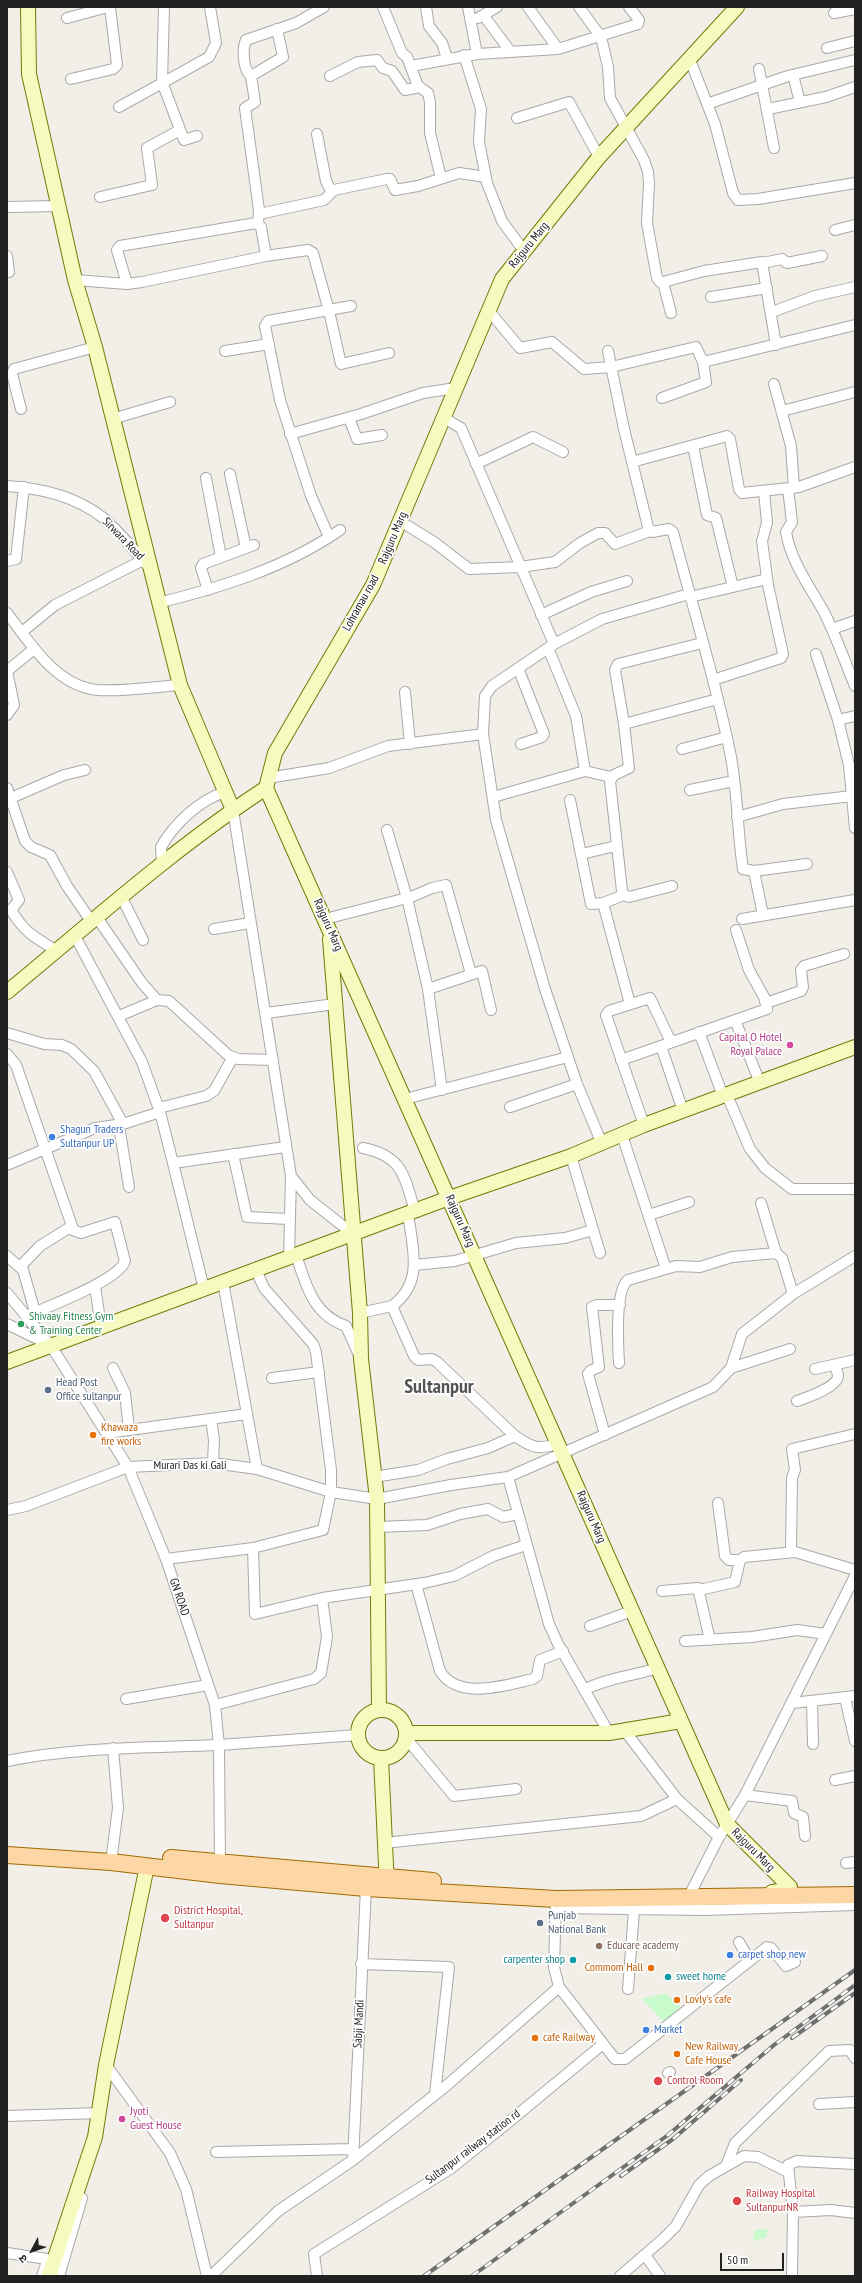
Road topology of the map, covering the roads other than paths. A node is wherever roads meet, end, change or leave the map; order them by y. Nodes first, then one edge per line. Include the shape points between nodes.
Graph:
1 (28, 7) edge
2 (109, 7) edge
3 (164, 7) edge
4 (210, 7) edge
5 (324, 7) edge
6 (383, 7) edge
7 (426, 7) edge
8 (468, 7) edge
9 (497, 7) edge
10 (528, 7) edge
11 (579, 7) edge
12 (629, 7) edge
13 (737, 7) edge
14 (855, 9) edge
15 (834, 13) dead end
16 (484, 16) junction
17 (67, 18) dead end
18 (471, 20) junction
19 (278, 29) junction
20 (601, 37) junction
21 (855, 41) edge
22 (827, 48) dead end
23 (558, 49) junction
24 (510, 52) junction
25 (477, 54) junction
26 (464, 55) junction
27 (446, 58) junction
28 (690, 60) junction
29 (855, 60) edge
30 (411, 66) junction
31 (759, 69) dead end
32 (794, 75) junction
33 (251, 76) junction
34 (330, 76) dead end
35 (71, 79) dead end
36 (162, 82) junction
37 (762, 84) junction
38 (855, 87) edge
39 (420, 88) junction
40 (800, 102) junction
41 (707, 104) junction
42 (118, 107) dead end
43 (768, 109) junction
44 (517, 118) dead end
45 (180, 130) junction
46 (627, 130) junction
47 (317, 134) dead end
48 (197, 136) dead end
49 (774, 148) dead end
50 (599, 157) junction
51 (486, 177) junction
52 (441, 178) junction
53 (855, 183) edge
54 (331, 192) junction
55 (100, 197) dead end
56 (60, 206) junction
57 (7, 207) edge
58 (258, 219) junction
59 (855, 225) edge
60 (835, 230) dead end
61 (524, 251) junction
62 (7, 256) edge
63 (266, 256) junction
64 (822, 256) dead end
65 (763, 263) junction
66 (9, 272) dead end
67 (75, 280) junction
68 (663, 282) junction
69 (127, 284) junction
70 (855, 287) edge
71 (768, 288) junction
72 (710, 297) dead end
73 (351, 306) dead end
74 (329, 311) junction
75 (489, 311) junction
76 (772, 312) junction
77 (671, 313) dead end
78 (855, 325) edge
79 (269, 344) junction
80 (776, 344) junction
81 (94, 347) junction
82 (608, 351) dead end
83 (225, 352) dead end
84 (389, 353) dead end
85 (703, 362) junction
86 (611, 367) junction
87 (774, 384) dead end
88 (456, 388) junction
89 (855, 392) edge
90 (662, 398) dead end
91 (170, 402) dead end
92 (21, 408) dead end
93 (782, 411) junction
94 (349, 418) junction
95 (444, 418) junction
96 (112, 419) junction
97 (290, 434) junction
98 (382, 436) dead end
99 (693, 446) junction
100 (563, 452) dead end
101 (632, 462) junction
102 (476, 464) junction
103 (855, 467) edge
104 (230, 474) dead end
105 (206, 478) dead end
106 (7, 486) edge
107 (24, 487) junction
108 (791, 488) junction
109 (764, 491) junction
110 (400, 521) junction
111 (340, 530) dead end
112 (650, 531) junction
113 (329, 537) junction
114 (221, 557) junction
115 (7, 561) edge
116 (146, 563) junction
117 (520, 567) junction
118 (767, 579) junction
119 (627, 581) dead end
120 (733, 587) junction
121 (208, 590) junction
122 (690, 596) junction
123 (158, 603) junction
124 (7, 613) edge
125 (541, 615) junction
126 (855, 620) edge
127 (832, 629) junction
128 (22, 632) junction
129 (702, 643) junction
130 (551, 646) junction
131 (34, 649) junction
132 (816, 654) dead end
133 (518, 668) junction
134 (7, 671) edge
135 (713, 680) junction
136 (180, 685) junction
137 (855, 686) edge
138 (404, 692) dead end
139 (718, 699) junction
140 (7, 715) edge
141 (855, 716) edge
142 (838, 720) junction
143 (624, 724) junction
144 (484, 734) junction
145 (727, 737) junction
146 (410, 744) junction
147 (521, 744) dead end
148 (682, 748) dead end
149 (85, 770) dead end
150 (586, 772) junction
151 (611, 777) junction
152 (734, 781) junction
153 (267, 783) junction
154 (690, 790) dead end
155 (226, 792) junction
156 (9, 793) edge
157 (493, 796) junction
158 (852, 796) junction
159 (570, 800) dead end
160 (233, 810) junction
161 (737, 817) junction
162 (855, 828) edge
163 (387, 830) dead end
164 (616, 846) junction
165 (581, 854) junction
166 (162, 864) junction
167 (806, 864) dead end
168 (754, 871) junction
169 (7, 872) edge
170 (672, 886) dead end
171 (624, 895) junction
172 (121, 896) junction
173 (407, 898) junction
174 (855, 900) edge
175 (603, 903) junction
176 (763, 915) junction
177 (94, 919) junction
178 (742, 919) dead end
179 (250, 923) junction
180 (327, 924) junction
181 (214, 929) dead end
182 (736, 930) dead end
183 (75, 936) junction
184 (143, 940) dead end
185 (57, 951) junction
186 (844, 954) dead end
187 (471, 974) junction
188 (428, 989) junction
189 (7, 992) edge
190 (156, 1000) junction
191 (766, 1003) junction
192 (335, 1004) junction
193 (630, 1004) junction
194 (491, 1010) dead end
195 (266, 1013) junction
196 (119, 1016) junction
197 (735, 1020) junction
198 (699, 1032) junction
199 (7, 1033) edge
200 (671, 1042) junction
201 (661, 1046) junction
202 (855, 1047) edge
203 (7, 1054) edge
204 (233, 1057) junction
205 (568, 1057) junction
206 (273, 1060) junction
207 (622, 1060) junction
208 (11, 1067) edge
209 (760, 1082) junction
210 (577, 1084) junction
211 (442, 1090) junction
212 (725, 1095) junction
213 (405, 1099) junction
214 (510, 1107) dead end
215 (159, 1110) junction
216 (683, 1111) junction
217 (121, 1125) junction
218 (644, 1125) junction
219 (622, 1135) junction
220 (602, 1144) junction
221 (285, 1147) junction
222 (363, 1148) dead end
223 (46, 1149) junction
224 (233, 1154) junction
225 (571, 1156) junction
226 (173, 1163) junction
227 (7, 1165) edge
228 (291, 1176) junction
229 (129, 1187) dead end
230 (855, 1189) edge
231 (449, 1198) junction
232 (689, 1202) dead end
233 (761, 1203) dead end
234 (411, 1212) junction
235 (649, 1215) junction
236 (289, 1219) junction
237 (70, 1228) junction
238 (593, 1230) junction
239 (353, 1234) junction
240 (600, 1253) dead end
241 (776, 1253) junction
242 (7, 1256) edge
243 (292, 1256) junction
244 (475, 1256) junction
245 (855, 1256) edge
246 (414, 1265) junction
247 (20, 1266) junction
248 (666, 1269) junction
249 (256, 1270) junction
250 (223, 1282) junction
251 (95, 1286) junction
252 (204, 1289) junction
253 (7, 1293) edge
254 (793, 1294) junction
255 (620, 1305) junction
256 (392, 1306) junction
257 (360, 1313) junction
258 (31, 1314) junction
259 (7, 1324) edge
260 (101, 1327) junction
261 (51, 1346) junction
262 (790, 1349) dead end
263 (361, 1359) junction
264 (855, 1360) edge
265 (7, 1362) edge
266 (619, 1362) dead end
267 (835, 1366) junction
268 (113, 1368) dead end
269 (731, 1368) junction
270 (815, 1369) dead end
271 (318, 1372) junction
272 (272, 1378) dead end
273 (797, 1401) dead end
274 (247, 1414) junction
275 (211, 1419) junction
276 (129, 1430) junction
277 (107, 1433) junction
278 (855, 1434) edge
279 (605, 1435) junction
280 (515, 1436) junction
281 (561, 1449) junction
282 (213, 1463) junction
283 (128, 1467) junction
284 (257, 1469) junction
285 (374, 1477) junction
286 (508, 1477) junction
287 (331, 1492) junction
288 (377, 1499) junction
289 (718, 1503) dead end
290 (7, 1510) edge
291 (518, 1514) junction
292 (377, 1526) junction
293 (526, 1545) junction
294 (253, 1548) junction
295 (791, 1551) junction
296 (166, 1559) junction
297 (740, 1560) junction
298 (855, 1570) edge
299 (855, 1576) edge
300 (416, 1584) junction
301 (379, 1588) junction
302 (699, 1590) junction
303 (662, 1591) dead end
304 (322, 1598) junction
305 (632, 1611) junction
306 (590, 1626) dead end
307 (826, 1634) junction
308 (710, 1640) junction
309 (685, 1641) dead end
310 (563, 1651) junction
311 (658, 1668) junction
312 (208, 1685) junction
313 (584, 1690) junction
314 (850, 1697) edge
315 (126, 1699) dead end
316 (812, 1701) junction
317 (792, 1703) junction
318 (215, 1705) junction
319 (379, 1710) junction
320 (852, 1713) edge
321 (681, 1721) junction
322 (625, 1731) junction
323 (609, 1733) junction
324 (358, 1735) junction
325 (406, 1736) junction
326 (855, 1741) edge
327 (813, 1744) dead end
328 (219, 1745) junction
329 (113, 1748) junction
330 (381, 1758) junction
331 (7, 1761) edge
332 (855, 1776) edge
333 (835, 1780) dead end
334 (516, 1789) dead end
335 (745, 1795) junction
336 (677, 1798) junction
337 (727, 1824) junction
338 (805, 1836) dead end
339 (719, 1837) junction
340 (384, 1843) junction
341 (7, 1844) edge
342 (7, 1855) edge
343 (112, 1857) junction
344 (147, 1866) junction
345 (220, 1869) junction
346 (386, 1883) junction
347 (366, 1888) junction
348 (790, 1888) junction
349 (855, 1889) edge
350 (690, 1894) junction
351 (855, 1895) edge
352 (558, 1902) junction
353 (855, 1905) edge
354 (634, 1910) junction
355 (739, 1942) dead end
356 (750, 1961) junction
357 (795, 1962) dead end
358 (361, 1964) junction
359 (559, 1987) junction
360 (628, 1989) dead end
361 (603, 2044) junction
362 (855, 2058) edge
363 (106, 2065) junction
364 (435, 2094) junction
365 (855, 2102) edge
366 (818, 2104) dead end
367 (100, 2113) junction
368 (7, 2116) edge
369 (95, 2137) junction
370 (353, 2149) junction
371 (216, 2152) dead end
372 (353, 2160) junction
373 (855, 2164) edge
374 (726, 2166) junction
375 (788, 2172) junction
376 (793, 2212) junction
377 (855, 2213) edge
378 (7, 2253) edge
379 (645, 2255) junction
380 (47, 2259) junction
381 (42, 2276) edge
382 (49, 2276) edge
383 (59, 2276) edge
384 (207, 2276) edge
385 (211, 2276) edge
386 (317, 2276) edge
387 (620, 2276) edge
388 (660, 2276) edge
389 (792, 2276) edge

1 - 56 street via 29,74
2 - 17 street
2 - 35 street via 117,65 112,69
3 - 36 street
4 - 36 street via 216,43 214,51 199,64
5 - 19 street via 296,23
6 - 30 street via 402,53 407,56
7 - 27 street via 429,26 442,43
8 - 18 street
9 - 16 street
10 - 23 street
11 - 20 street
12 - 20 street via 639,20 638,24
13 - 28 street, Rajguru Marg
14 - 15 street
16 - 18 street
16 - 24 street
18 - 25 street
19 - 33 street via 283,57
19 - 33 street via 245,42 247,71
20 - 23 street
20 - 46 street via 608,67 610,98
21 - 22 street
23 - 24 street
24 - 25 street
25 - 26 street
26 - 27 street
26 - 51 street via 480,109 479,142
27 - 30 street
28 - 41 street
28 - 46 street, Rajguru Marg
29 - 32 street
30 - 39 street
31 - 37 street
32 - 37 street
32 - 40 street
33 - 58 street via 255,102 245,108
34 - 39 street via 358,62 378,60 383,68 392,71 406,90
36 - 42 street
36 - 45 street
37 - 41 street
37 - 43 street
38 - 40 street
39 - 52 street via 426,90 429,97 430,133
40 - 43 street
41 - 53 street via 733,193 738,200
43 - 49 street
44 - 50 street via 569,102
45 - 48 street via 185,141
45 - 55 street via 147,148 152,185
46 - 50 street, Rajguru Marg
46 - 68 street via 648,172 648,230 657,278
47 - 54 street via 326,181
50 - 61 street, Rajguru Marg
51 - 52 street via 458,173
51 - 61 street via 502,221
52 - 54 street via 396,190 389,179
54 - 58 street via 324,200
56 - 57 street
56 - 67 street
58 - 63 street
58 - 69 street via 120,246 117,250
59 - 60 street
61 - 75 street, Rajguru Marg via 502,279
62 - 66 street
63 - 69 street
63 - 74 street via 311,251
64 - 65 street via 787,263 782,259
65 - 68 street via 758,261 704,271
65 - 71 street
67 - 69 street
67 - 81 street
68 - 77 street
70 - 76 street via 815,296
71 - 72 street
71 - 76 street
73 - 74 street
74 - 79 street via 268,321 265,326
74 - 84 street via 341,364
75 - 86 street via 520,348 552,342 584,369
75 - 88 street, Rajguru Marg
76 - 80 street
78 - 80 street
79 - 83 street
79 - 97 street via 280,400
80 - 85 street
81 - 92 street via 14,369 12,374
81 - 96 street
82 - 86 street
85 - 86 street via 698,349 694,346
85 - 90 street via 706,382
86 - 101 street
87 - 93 street
88 - 94 street via 423,393
88 - 95 street, Rajguru Marg
89 - 93 street
91 - 96 street
93 - 108 street via 791,446
94 - 97 street
94 - 98 street via 357,439
95 - 102 street via 461,428
95 - 110 street, Rajguru Marg
96 - 116 street
97 - 113 street via 311,496
99 - 101 street
99 - 109 street via 728,436 740,491
99 - 120 street via 707,515 716,518
100 - 102 street via 533,437
101 - 112 street
102 - 117 street
103 - 108 street
104 - 114 street via 250,547
105 - 114 street
106 - 107 street, Sirwara Road
107 - 115 street via 16,559
107 - 116 street, Sirwara Road via 64,496 100,516
108 - 109 street
108 - 127 street via 792,522 787,529 787,536 797,568
109 - 118 street via 767,523 762,541
110 - 117 street via 469,568
110 - 153 street, Rajguru Marg via 373,585 275,753
111 - 113 street
112 - 117 street via 615,544 602,531 580,543 555,562
112 - 122 street via 669,529 673,532
113 - 121 street via 312,548 251,575
114 - 121 street via 201,566
116 - 123 street
116 - 128 street via 55,605
117 - 125 street
118 - 120 street
118 - 135 street via 783,656
119 - 125 street via 591,592
120 - 122 street
121 - 123 street
122 - 129 street
122 - 130 street via 602,618
123 - 136 street
124 - 128 street
125 - 130 street
126 - 127 street
127 - 137 street
128 - 131 street
129 - 135 street
129 - 143 street via 615,666
130 - 133 street
130 - 150 street via 576,716
131 - 134 street
131 - 136 street via 61,675 97,690
132 - 142 street
133 - 144 street via 492,686 485,696
133 - 147 street via 544,734
134 - 140 street via 14,705
135 - 139 street
136 - 155 street
138 - 146 street
139 - 143 street
139 - 145 street
141 - 142 street
142 - 158 street via 849,765
143 - 151 street via 628,768
144 - 146 street
144 - 157 street
145 - 148 street
145 - 152 street
146 - 153 street via 388,746 329,768
149 - 156 street
150 - 151 street
150 - 157 street
151 - 164 street
152 - 154 street
152 - 161 street
153 - 160 street
153 - 180 street, Rajguru Marg
155 - 160 street
155 - 166 street via 209,798 180,823 161,847
156 - 177 street via 25,841 31,847 50,855 67,886
157 - 205 street via 498,828 545,989
158 - 161 street via 784,804
158 - 162 street
159 - 165 street
160 - 166 street
160 - 179 street via 246,881
161 - 168 street via 743,869
163 - 173 street
164 - 165 street
164 - 171 street
165 - 175 street via 591,904
166 - 172 street
167 - 168 street
168 - 176 street
169 - 185 street via 20,900 11,910 27,933
170 - 171 street via 629,897
171 - 175 street
172 - 177 street
172 - 184 street
173 - 180 street
173 - 187 street via 439,885 447,886
173 - 188 street
174 - 176 street
175 - 193 street
176 - 178 street
177 - 183 street
177 - 190 street
179 - 181 street
179 - 195 street
180 - 192 street
180 - 213 street, Rajguru Marg
182 - 191 street via 749,970
183 - 185 street
183 - 196 street
185 - 189 street
186 - 191 street via 804,966 801,970 801,991
187 - 188 street
187 - 194 street via 480,970 483,973
188 - 211 street
190 - 196 street
190 - 204 street via 169,1001
191 - 197 street via 767,1008 764,1011
192 - 195 street
192 - 239 street
193 - 200 street via 651,998
193 - 207 street via 609,1011 606,1015
195 - 206 street
196 - 215 street via 142,1062
197 - 198 street
197 - 209 street
198 - 200 street
198 - 212 street
199 - 217 street via 71,1049 94,1071
200 - 201 street
201 - 207 street
201 - 216 street
202 - 209 street
203 - 208 street
204 - 206 street
204 - 215 street via 214,1091 206,1096
205 - 210 street
205 - 211 street
206 - 221 street
207 - 218 street
208 - 223 street
209 - 212 street
210 - 214 street
210 - 220 street
211 - 213 street
212 - 216 street
212 - 230 street via 750,1149 765,1168 792,1189
213 - 231 street, Rajguru Marg
215 - 217 street
215 - 226 street
216 - 218 street
217 - 223 street via 95,1128
217 - 229 street
218 - 219 street
219 - 220 street
219 - 235 street
220 - 225 street
221 - 224 street
221 - 228 street
222 - 234 street via 381,1152 396,1164 406,1181
223 - 227 street
223 - 237 street via 71,1220
224 - 226 street
224 - 236 street via 247,1216
225 - 231 street
225 - 238 street
226 - 252 street
228 - 236 street
228 - 239 street via 310,1200
231 - 234 street
231 - 244 street, Rajguru Marg
232 - 235 street
233 - 241 street
234 - 239 street
234 - 246 street
235 - 248 street
236 - 243 street
237 - 247 street via 40,1246
237 - 251 street via 81,1233 113,1221 117,1224 124,1265
238 - 240 street
238 - 244 street via 565,1238 526,1241
239 - 243 street
239 - 257 street
241 - 248 street via 732,1257 700,1267 681,1265
241 - 254 street via 782,1258
242 - 247 street
243 - 249 street
243 - 263 street via 313,1302 334,1321 346,1326
244 - 246 street via 455,1261
244 - 281 street, Rajguru Marg
245 - 254 street
246 - 256 street via 414,1276 410,1286
247 - 258 street via 25,1274
248 - 255 street via 626,1282
249 - 250 street
249 - 271 street via 264,1288 313,1344
250 - 252 street
250 - 274 street
251 - 258 street
251 - 260 street
252 - 260 street
253 - 258 street
254 - 269 street via 742,1334
255 - 266 street
255 - 279 street via 592,1307 599,1367 588,1374
256 - 257 street
256 - 280 street via 414,1356 418,1360 432,1359 438,1362
257 - 263 street
258 - 261 street
259 - 261 street
260 - 261 street
261 - 265 street
261 - 277 street, GN ROAD
262 - 269 street
263 - 285 street
264 - 267 street
267 - 270 street
267 - 273 street via 838,1375 835,1381 820,1393
268 - 276 street via 125,1393
269 - 279 street via 708,1390
271 - 272 street
271 - 287 street via 331,1470
274 - 275 street
274 - 284 street
275 - 276 street
275 - 282 street via 214,1440
276 - 277 street
277 - 283 street, GN ROAD
278 - 295 street via 794,1447 791,1451 795,1470 792,1478
279 - 281 street
280 - 281 street via 530,1446
280 - 285 street via 418,1470
281 - 286 street
281 - 305 street, Rajguru Marg
282 - 283 street, Murari Das ki Gali
282 - 284 street, Murari Das ki Gali
283 - 290 street, Murari Das ki Gali via 26,1506
283 - 296 street, GN ROAD
284 - 287 street, Murari Das ki Gali
285 - 288 street
286 - 288 street via 451,1484
286 - 291 street
287 - 288 street, Murari Das ki Gali
287 - 294 street via 323,1530
288 - 292 street
289 - 297 street via 726,1556 729,1560
291 - 292 street via 503,1517 488,1509 460,1514 427,1525
291 - 293 street
292 - 301 street
293 - 300 street via 493,1556 461,1573
293 - 310 street via 542,1604
294 - 296 street
294 - 304 street via 255,1614
295 - 297 street
295 - 298 street
296 - 312 street, GN ROAD
297 - 302 street via 735,1582
299 - 307 street
300 - 301 street
300 - 310 street via 440,1671 456,1685 470,1689 509,1685 532,1679 537,1676 540,1660
301 - 304 street
301 - 319 street
302 - 303 street via 695,1586
302 - 308 street
304 - 318 street via 327,1637 321,1673 314,1679
305 - 306 street
305 - 311 street, Rajguru Marg
307 - 308 street via 797,1630 752,1638
307 - 317 street
308 - 309 street
310 - 313 street
311 - 313 street via 607,1680
311 - 321 street, Rajguru Marg
312 - 315 street
312 - 318 street, GN ROAD
313 - 323 street
314 - 316 street
314 - 320 street
316 - 317 street
316 - 327 street
317 - 335 street
318 - 328 street, GN ROAD
319 - 324 street via 368,1714 360,1723
319 - 325 street via 390,1711 400,1717
320 - 326 street
321 - 322 street
321 - 337 street, Rajguru Marg
322 - 323 street
322 - 336 street
323 - 325 street
324 - 328 street
324 - 330 street via 361,1746 370,1754
325 - 330 street via 401,1749 392,1756
325 - 334 street via 454,1796
328 - 329 street
328 - 345 street, GN ROAD
329 - 331 street via 43,1754
329 - 343 street via 118,1808
330 - 340 street
332 - 333 street
335 - 337 street
335 - 338 street via 792,1802 794,1813 803,1817
336 - 339 street
336 - 340 street via 641,1816
337 - 339 street
337 - 348 street, Rajguru Marg
339 - 350 street
340 - 346 street
341 - 343 main road
342 - 343 main road
343 - 344 main road
343 - 345 main road
344 - 345 main road
344 - 363 street
345 - 346 main road
345 - 347 main road
346 - 347 main road
346 - 352 main road
347 - 358 street, Sabji Mandi
348 - 349 street
348 - 350 street via 782,1892
350 - 352 street via 562,1893
351 - 352 main road
352 - 354 street
352 - 359 street via 554,1967
353 - 354 street
354 - 360 street
355 - 356 street
356 - 357 street via 770,1947 786,1966
356 - 361 street via 625,2059 615,2059
358 - 364 street via 449,1967
358 - 370 street, Sabji Mandi
359 - 361 street
359 - 364 street
361 - 386 street, Sultanpur railway station rd via 505,2126 450,2168 314,2254
362 - 374 street via 850,2050 829,2051 735,2143
363 - 367 street
363 - 384 street via 170,2153 186,2189
364 - 372 street
365 - 366 street
367 - 368 street
367 - 369 street
369 - 380 street via 85,2154
369 - 382 street
369 - 383 street via 90,2167
370 - 371 street
370 - 372 street, Sabji Mandi
372 - 385 street via 278,2212
373 - 375 street via 792,2162 788,2165
374 - 375 street via 744,2156 752,2155
374 - 379 street via 699,2185 676,2226
375 - 376 street
376 - 377 street via 831,2210
376 - 389 street
378 - 380 street
379 - 387 street
379 - 388 street
380 - 381 street

